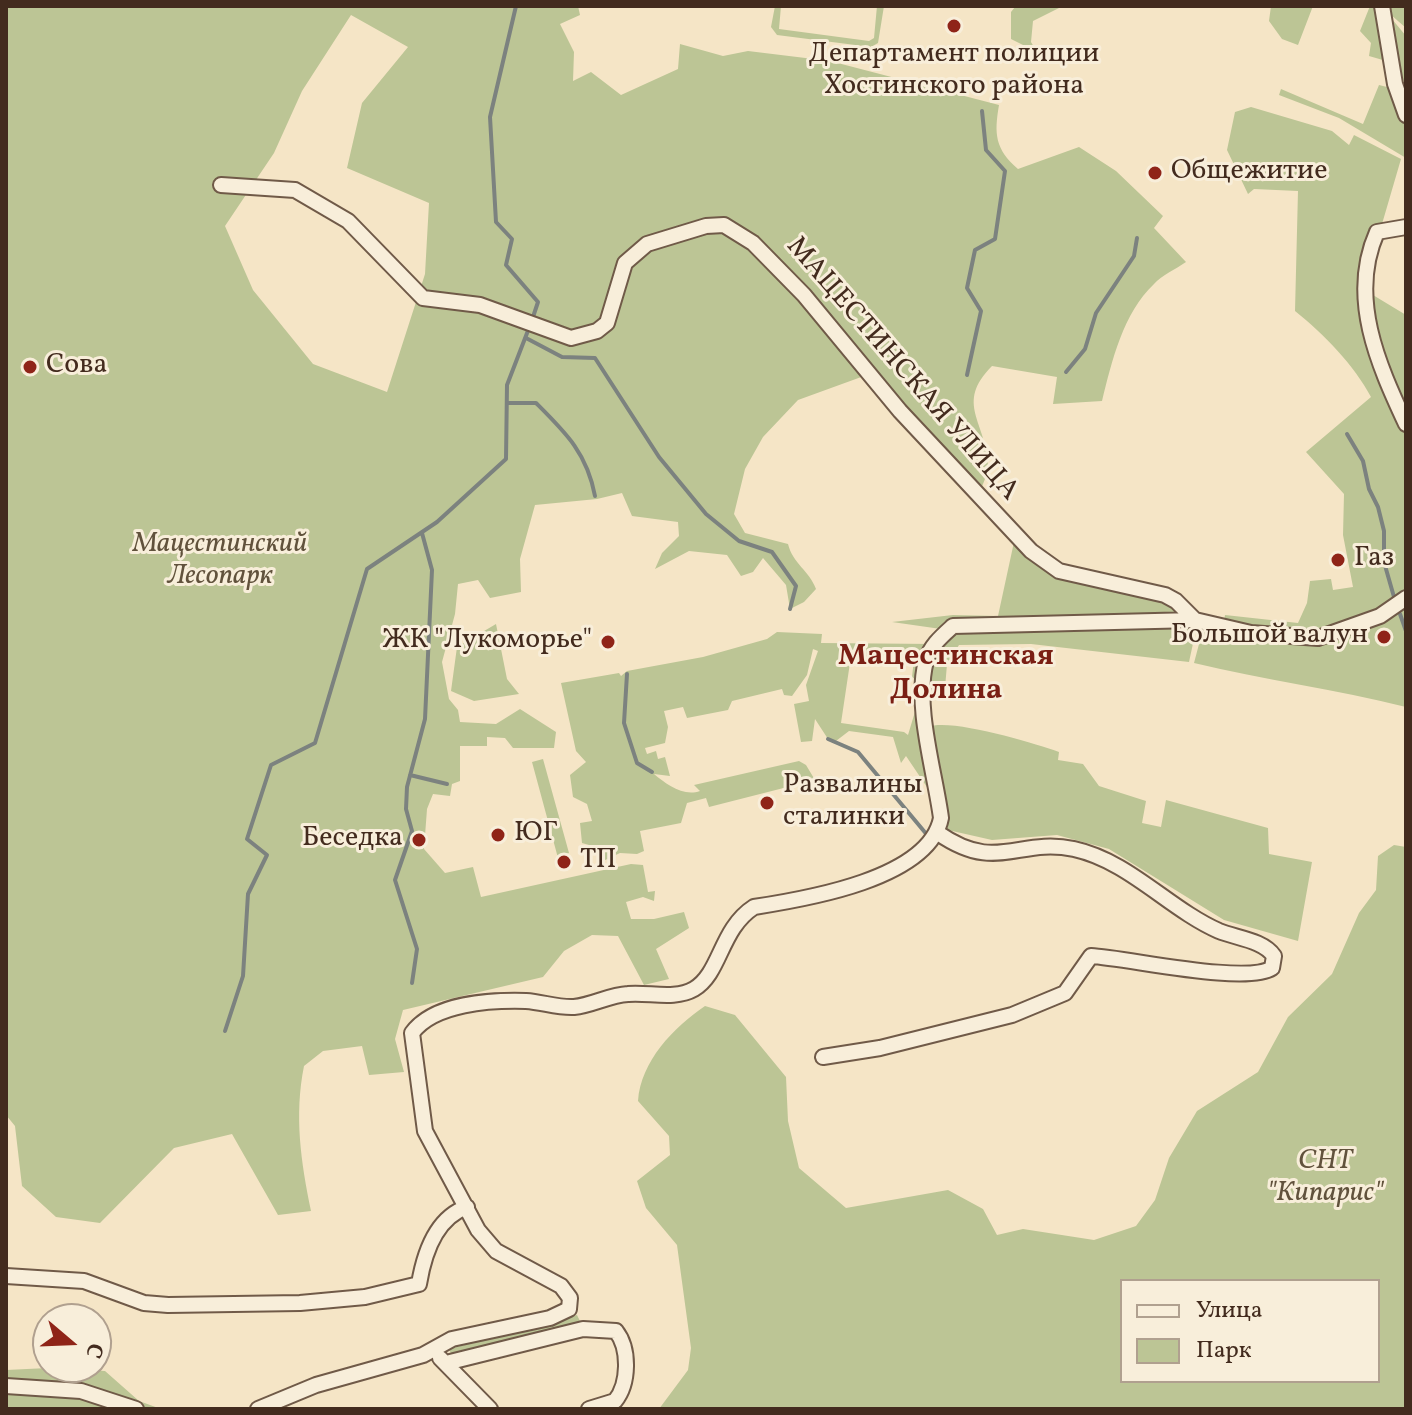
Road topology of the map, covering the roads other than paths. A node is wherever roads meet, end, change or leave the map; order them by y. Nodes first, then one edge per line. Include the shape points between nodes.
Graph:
1 (1382, 6) edge
2 (1406, 115) edge
3 (221, 185) dead end
4 (1406, 227) edge
5 (1406, 424) edge
6 (1406, 598) edge
7 (1195, 620) junction
8 (938, 833) junction
9 (823, 1057) dead end
10 (467, 1207) junction
11 (6, 1276) edge
12 (433, 1351) junction
13 (446, 1363) junction
14 (6, 1386) edge
15 (136, 1409) edge
16 (258, 1409) edge
17 (490, 1409) edge
18 (589, 1409) edge

1 - 2 street via 1395,84
3 - 7 street, МАЦЕСТИНСКАЯ УЛИЦА via 295,190 348,221 423,298 480,305 571,338 597,331 610,316 625,263 637,251 695,229 724,225 753,243 804,295 900,411 1031,551 1059,571 1165,595
4 - 5 street via 1377,232 1366,257 1363,289 1380,366
6 - 7 street, МАЦЕСТИНСКАЯ УЛИЦА via 1380,616 1318,638 1251,633
7 - 8 street, МАЦЕСТИНСКАЯ УЛИЦА via 953,626 926,658 923,684 941,818
8 - 9 street via 989,855 1049,846 1096,856 1217,930 1264,946 1274,956 1272,968 1221,971 1091,956 1065,993 1012,1015
8 - 10 street via 918,856 854,885 754,907 729,931 708,975 694,989 677,995 624,994 572,1007 526,1001 468,1005 428,1017 412,1033 420,1109 425,1131
10 - 11 street via 437,1230 419,1284 365,1297 168,1305 144,1303 84,1281
10 - 12 street via 489,1245 561,1286 570,1298 569,1309 452,1339
12 - 13 street
12 - 16 street via 316,1385
13 - 17 street
13 - 18 street via 583,1329 616,1331 623,1340 626,1384 615,1401
14 - 15 street via 81,1391

